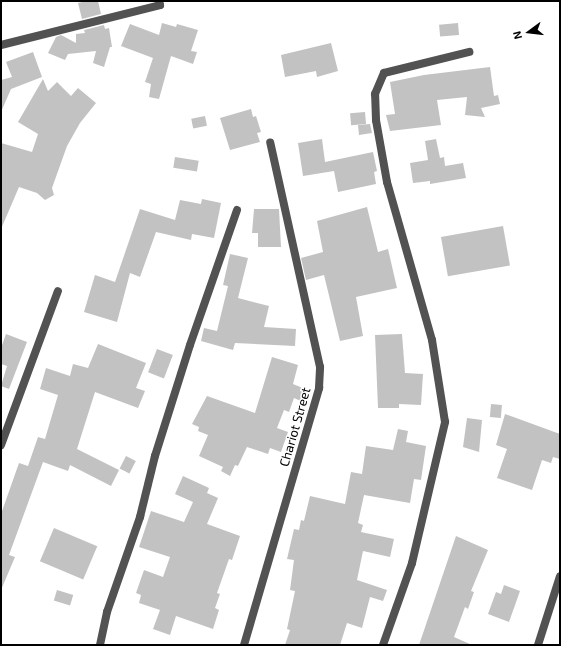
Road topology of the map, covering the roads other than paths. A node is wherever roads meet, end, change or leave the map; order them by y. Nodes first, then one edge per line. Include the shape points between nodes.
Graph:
1 (159, 1) edge
2 (1, 45) edge
3 (469, 52) dead end
4 (270, 142) dead end
5 (237, 210) dead end
6 (58, 291) dead end
7 (1, 445) edge
8 (560, 576) edge
9 (100, 645) edge
10 (244, 645) edge
11 (382, 645) edge
12 (538, 645) edge

1 - 2 street via 160,4
3 - 11 street via 384,73 375,94 376,120 387,182 432,340 445,422 412,563
4 - 10 street, Chariot Street via 320,367 320,381
5 - 9 street via 155,456 140,517 107,612
6 - 7 street
8 - 12 street

